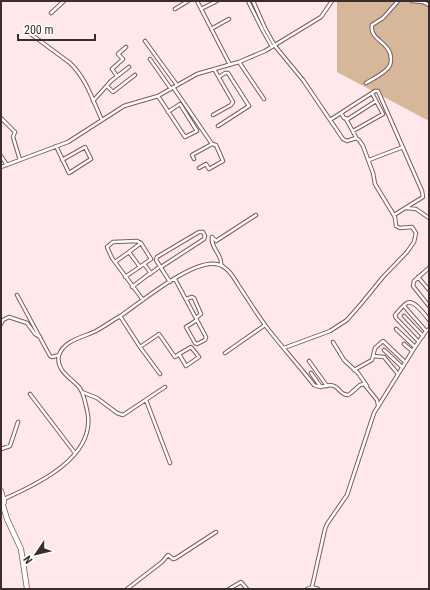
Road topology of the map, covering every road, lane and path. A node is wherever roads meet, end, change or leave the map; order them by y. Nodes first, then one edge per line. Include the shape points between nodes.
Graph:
1 (64, 1) edge
2 (188, 1) edge
3 (197, 1) edge
4 (217, 1) edge
5 (248, 1) edge
6 (253, 1) edge
7 (332, 1) edge
8 (398, 1) edge
9 (412, 1) edge
10 (429, 5) edge
11 (175, 9) dead end
12 (201, 9) junction
13 (51, 13) dead end
14 (229, 19) dead end
15 (210, 29) junction
16 (28, 32) dead end
17 (145, 41) dead end
18 (274, 46) junction
19 (126, 47) dead end
20 (150, 59) dead end
21 (239, 62) junction
22 (230, 65) junction
23 (129, 67) dead end
24 (214, 69) junction
25 (135, 75) dead end
26 (117, 76) junction
27 (219, 77) junction
28 (366, 83) dead end
29 (177, 85) junction
30 (107, 86) junction
31 (172, 88) junction
32 (372, 93) junction
33 (158, 96) junction
34 (264, 99) dead end
35 (93, 101) junction
36 (376, 101) junction
37 (168, 112) junction
38 (341, 112) junction
39 (213, 115) dead end
40 (1, 118) edge
41 (345, 118) junction
42 (102, 120) junction
43 (330, 120) junction
44 (218, 126) dead end
45 (353, 132) junction
46 (357, 139) junction
47 (212, 144) junction
48 (56, 146) junction
49 (403, 147) junction
50 (1, 156) edge
51 (194, 159) dead end
52 (20, 160) junction
53 (62, 160) junction
54 (369, 160) junction
55 (7, 165) junction
56 (1, 167) edge
57 (199, 168) dead end
58 (406, 208) junction
59 (256, 216) dead end
60 (395, 217) junction
61 (429, 218) edge
62 (141, 244) junction
63 (129, 252) junction
64 (115, 262) junction
65 (144, 264) junction
66 (221, 265) junction
67 (140, 267) junction
68 (160, 268) junction
69 (428, 269) edge
70 (149, 274) junction
71 (125, 277) junction
72 (418, 277) junction
73 (175, 279) junction
74 (170, 282) junction
75 (132, 287) junction
76 (429, 290) edge
77 (17, 295) dead end
78 (186, 299) junction
79 (143, 300) junction
80 (404, 306) junction
81 (429, 306) edge
82 (120, 316) junction
83 (404, 316) dead end
84 (196, 319) junction
85 (429, 320) edge
86 (1, 324) edge
87 (265, 325) junction
88 (429, 328) edge
89 (396, 329) dead end
90 (426, 331) junction
91 (423, 336) junction
92 (41, 338) junction
93 (418, 341) junction
94 (333, 342) dead end
95 (404, 344) dead end
96 (140, 347) junction
97 (415, 347) junction
98 (284, 348) junction
99 (384, 350) dead end
100 (412, 351) junction
101 (225, 353) dead end
102 (178, 354) junction
103 (59, 355) junction
104 (373, 356) junction
105 (308, 361) dead end
106 (405, 362) junction
107 (402, 367) junction
108 (354, 370) junction
109 (311, 373) dead end
110 (160, 374) dead end
111 (398, 374) junction
112 (364, 381) junction
113 (361, 384) junction
114 (327, 386) junction
115 (165, 387) dead end
116 (322, 387) junction
117 (82, 392) junction
118 (30, 394) dead end
119 (146, 400) junction
120 (379, 404) junction
121 (18, 422) dead end
122 (1, 445) edge
123 (5, 447) junction
124 (1, 449) edge
125 (75, 453) junction
126 (170, 463) dead end
127 (1, 491) edge
128 (2, 499) edge
129 (216, 532) dead end
130 (312, 587) junction
131 (27, 589) edge
132 (127, 589) edge
133 (229, 589) edge
134 (247, 589) edge
135 (307, 589) edge
136 (318, 589) edge

1 - 13 street
2 - 11 street
3 - 12 street
4 - 12 street
5 - 18 street via 262,31
6 - 18 street
7 - 18 street via 321,16
8 - 28 street via 383,18 372,25 375,36 389,50 391,59 387,70
9 - 10 street
12 - 15 street
14 - 15 street
15 - 22 street
16 - 35 street via 74,66
17 - 29 street
18 - 21 street
18 - 43 street via 303,80
19 - 26 street via 118,54 123,60 112,69
20 - 31 street
21 - 22 street
21 - 34 street
22 - 24 street
23 - 26 street
24 - 27 street
24 - 29 street via 197,74
25 - 30 street via 113,92
26 - 30 street
27 - 39 street via 233,102
27 - 44 street via 228,73 249,106
29 - 31 street
30 - 35 street
31 - 33 street
31 - 47 street
32 - 36 street
32 - 38 street
32 - 49 street via 377,90 379,92
33 - 37 street
33 - 42 street via 128,105
35 - 42 street
36 - 41 street via 348,119
36 - 45 street via 383,115
37 - 37 street via 185,137 197,131 180,104
38 - 41 street
38 - 43 street
40 - 52 street via 15,132 12,137
41 - 45 street
42 - 48 street
43 - 46 street via 343,140
45 - 46 street
46 - 54 street
47 - 51 street via 192,155
47 - 57 street via 216,145 223,161 209,169 206,164
48 - 52 street
48 - 53 street
49 - 54 street
49 - 58 street via 423,197
50 - 55 street
52 - 55 street
53 - 53 street via 69,173 92,159 85,147
54 - 60 street via 376,184
55 - 56 street
58 - 60 street via 394,215
58 - 61 street via 416,209
59 - 66 street via 216,241 212,237 222,260
60 - 98 street via 398,227 412,227 415,230 414,242 407,252 340,325
62 - 63 street
62 - 64 street via 138,241 113,242 107,247
62 - 65 street via 151,259
63 - 64 street
63 - 67 street
64 - 71 street
65 - 67 street
65 - 70 street
66 - 73 street via 198,267
66 - 87 street via 229,272
67 - 71 street
68 - 68 street via 204,239 203,232 158,256 156,260
68 - 70 street
68 - 74 street
69 - 72 street
70 - 75 street
71 - 75 street
72 - 76 street
72 - 81 street via 413,286
73 - 74 street
73 - 78 street
74 - 79 street
75 - 79 street
77 - 92 street
78 - 84 street
78 - 84 street via 194,298 201,314
79 - 82 street
80 - 85 street via 413,303
80 - 90 street
80 - 93 street via 396,318
82 - 96 street
82 - 103 street via 72,341
83 - 91 street
84 - 84 street via 206,339 197,344 186,327
86 - 92 street via 9,318 27,323
87 - 98 street
87 - 101 street
88 - 90 street
89 - 97 street
90 - 91 street
91 - 93 street
92 - 103 street via 51,357
93 - 97 street
94 - 108 street
95 - 100 street
96 - 102 street via 159,334 175,357
96 - 110 street
97 - 100 street
98 - 116 street via 314,386
99 - 107 street
100 - 106 street
102 - 102 street via 186,366 199,357 191,347
103 - 117 street via 60,367
104 - 106 street via 375,348 384,341
104 - 108 street via 372,360
104 - 111 street via 384,357
105 - 114 street
106 - 107 street
107 - 111 street
108 - 112 street
109 - 116 street
111 - 120 street
112 - 113 street
112 - 120 street
113 - 114 street via 348,395 340,392 335,386
113 - 120 street via 365,385
114 - 116 street
115 - 119 street
117 - 119 street via 97,398 120,415
117 - 125 street via 89,425 83,442
118 - 125 street
119 - 126 street
120 - 130 street via 370,423 347,495 325,529
121 - 123 street via 10,446
122 - 123 street
123 - 124 street
125 - 128 street via 45,479
127 - 128 highway
128 - 131 highway via 6,519 21,549
129 - 132 street via 176,558 168,555
130 - 135 street
130 - 136 street
133 - 134 street via 242,582

